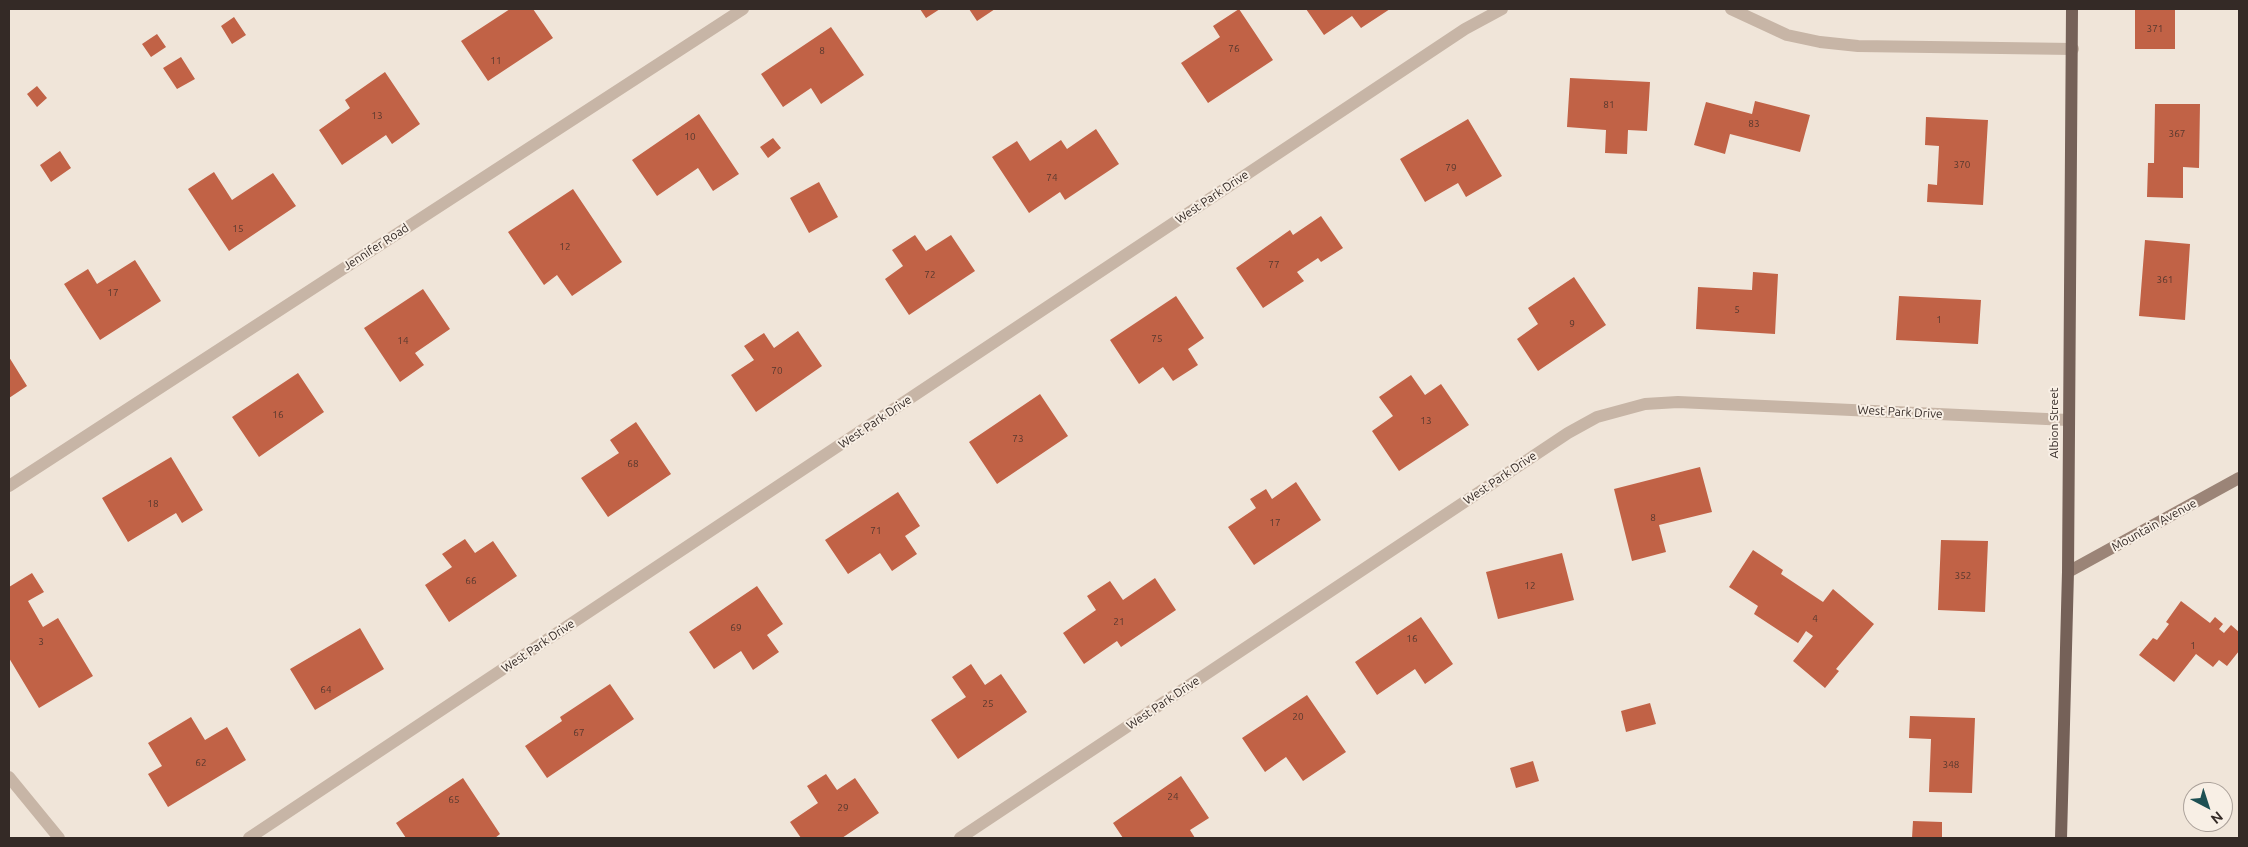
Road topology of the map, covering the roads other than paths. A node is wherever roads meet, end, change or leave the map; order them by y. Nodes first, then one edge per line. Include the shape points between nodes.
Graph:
1 (744, 9) edge
2 (1502, 9) edge
3 (1731, 9) edge
4 (2072, 9) edge
5 (2073, 49) junction
6 (2068, 420) junction
7 (2237, 483) edge
8 (9, 486) edge
9 (2068, 572) junction
10 (9, 777) edge
11 (59, 838) edge
12 (249, 838) edge
13 (960, 838) edge
14 (2061, 838) edge

1 - 8 street, Jennifer Road
2 - 12 street, West Park Drive via 1465,29
3 - 5 street via 1787,34 1820,42 1858,46
4 - 5 main road, Albion Street
5 - 6 main road, Albion Street
6 - 9 main road, Albion Street
6 - 13 street, West Park Drive via 1678,402 1644,404 1597,417 1568,433
7 - 9 main road, Mountain Avenue
9 - 14 main road, Albion Street
10 - 11 street

